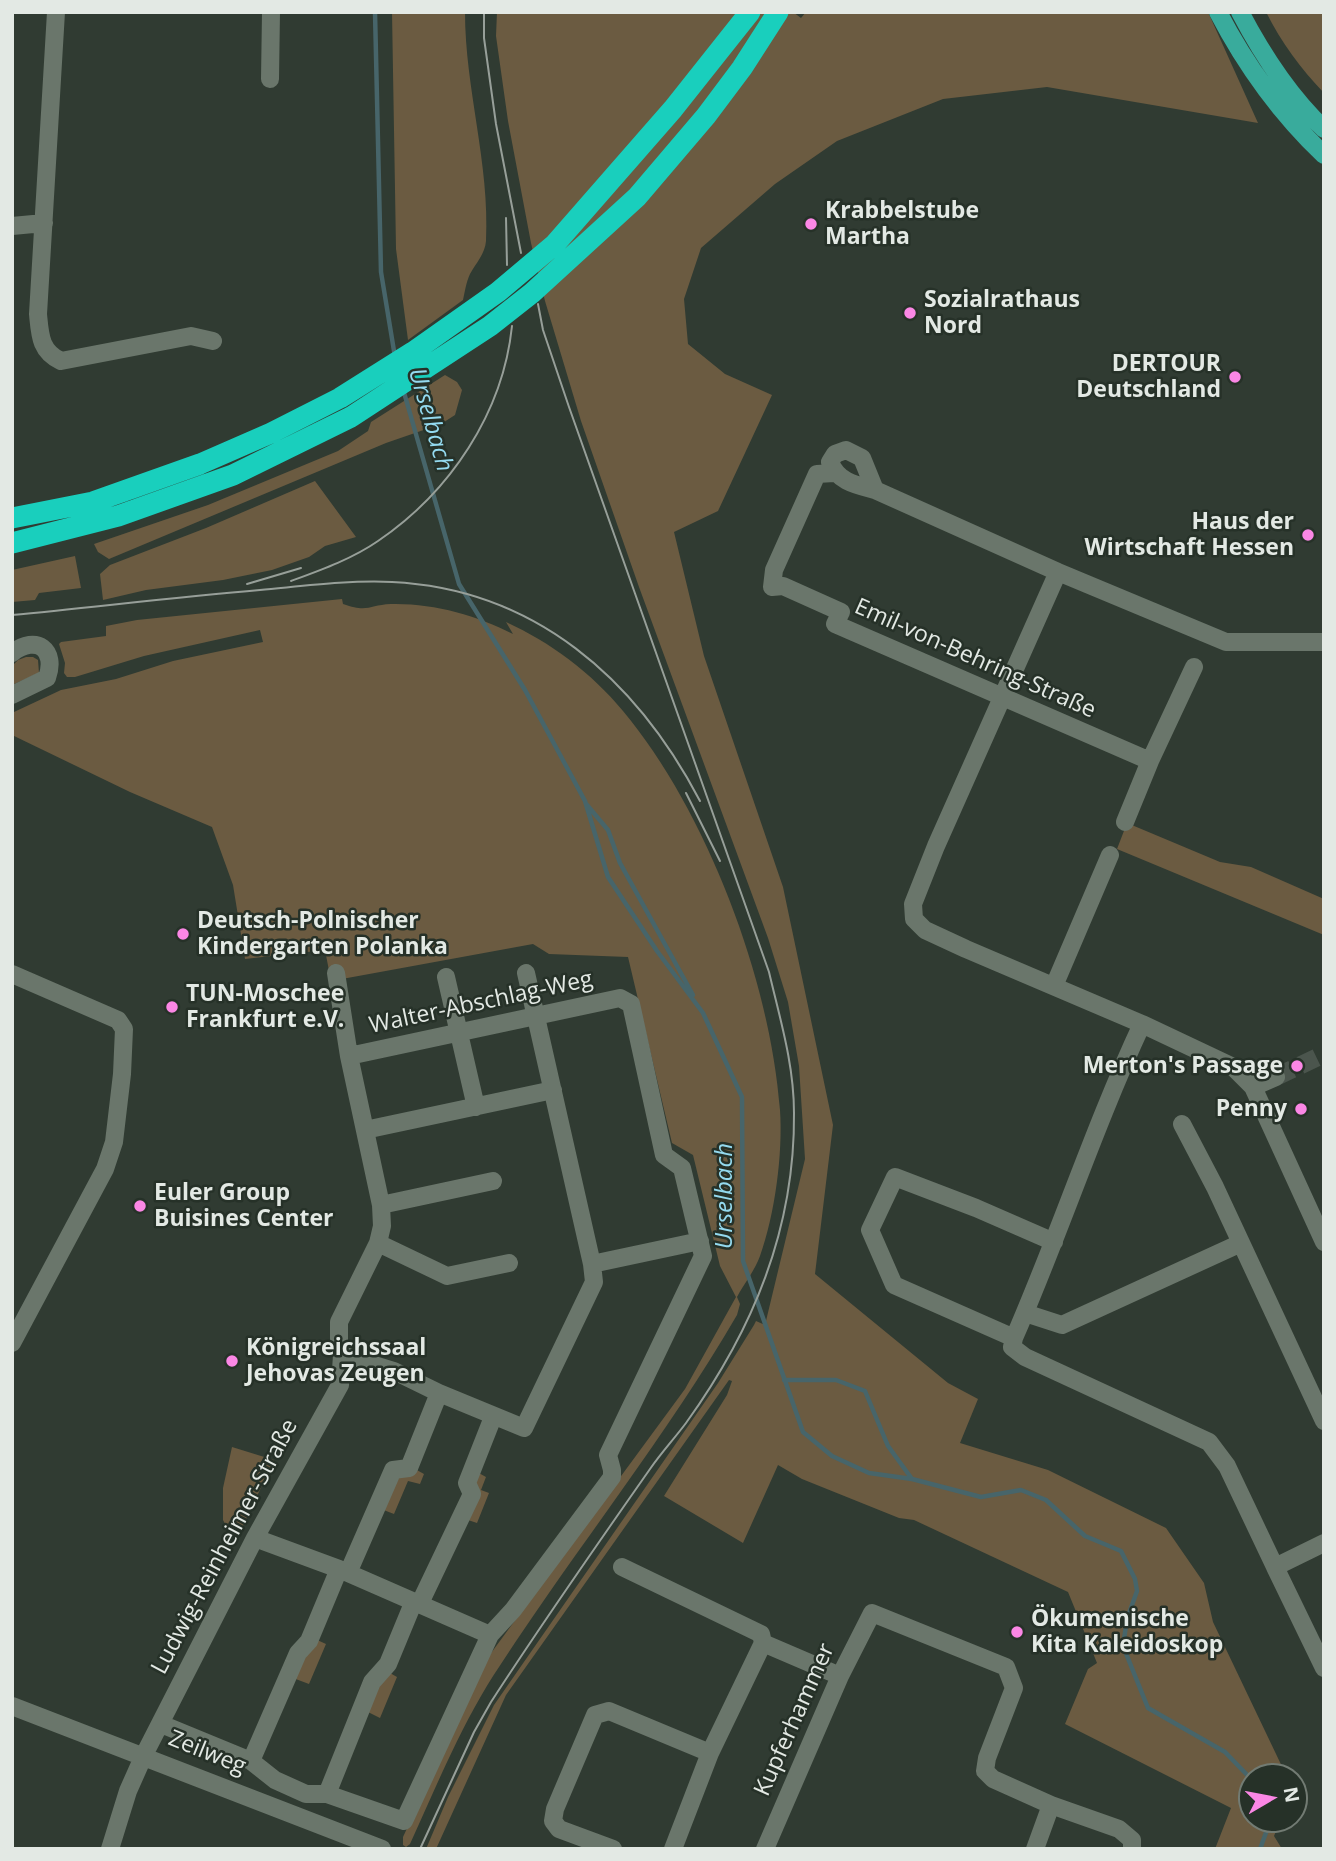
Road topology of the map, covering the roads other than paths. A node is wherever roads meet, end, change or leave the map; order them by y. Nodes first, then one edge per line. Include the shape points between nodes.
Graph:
1 (56, 12) edge
2 (271, 12) edge
3 (734, 12) edge
4 (750, 12) edge
5 (1218, 12) edge
6 (1240, 12) edge
7 (778, 14) edge
8 (270, 79) dead end
9 (673, 108) junction
10 (1324, 129) edge
11 (1324, 155) edge
12 (44, 223) junction
13 (12, 226) edge
14 (213, 341) dead end
15 (834, 473) junction
16 (875, 489) junction
17 (12, 518) edge
18 (12, 543) edge
19 (1058, 572) junction
20 (1324, 642) edge
21 (12, 653) edge
22 (1195, 667) dead end
23 (12, 695) edge
24 (1002, 697) junction
25 (1150, 761) junction
26 (1125, 822) dead end
27 (1110, 855) dead end
28 (336, 972) dead end
29 (12, 974) edge
30 (526, 974) dead end
31 (446, 976) dead end
32 (1054, 986) junction
33 (537, 1015) junction
34 (1142, 1024) junction
35 (458, 1031) junction
36 (349, 1056) junction
37 (1276, 1077) tunnel mouth
38 (1253, 1087) junction
39 (553, 1090) junction
40 (476, 1107) junction
41 (1182, 1124) dead end
42 (365, 1130) junction
43 (493, 1181) dead end
44 (381, 1205) junction
45 (700, 1241) junction
46 (1055, 1242) junction
47 (1324, 1242) edge
48 (378, 1243) junction
49 (1241, 1243) junction
50 (509, 1263) dead end
51 (592, 1264) junction
52 (1025, 1313) junction
53 (18, 1320) edge
54 (1014, 1338) junction
55 (12, 1343) edge
56 (342, 1355) junction
57 (439, 1393) junction
58 (493, 1417) junction
59 (1324, 1421) edge
60 (255, 1538) junction
61 (1324, 1543) edge
62 (622, 1567) dead end
63 (1275, 1567) junction
64 (343, 1571) junction
65 (417, 1602) junction
66 (490, 1635) junction
67 (763, 1643) junction
68 (1324, 1668) edge
69 (840, 1676) junction
70 (12, 1706) edge
71 (161, 1724) junction
72 (710, 1753) junction
73 (144, 1755) junction
74 (251, 1761) junction
75 (327, 1794) junction
76 (1051, 1805) junction
77 (115, 1848) edge
78 (382, 1849) edge
79 (613, 1849) edge
80 (673, 1849) edge
81 (765, 1849) edge
82 (1035, 1849) edge
83 (1132, 1849) edge

1 - 12 street
2 - 8 street
3 - 9 highway
4 - 9 highway
5 - 11 main road via 1237,49
6 - 10 main road via 1305,111
7 - 18 highway via 706,116 637,197 490,326 351,417 233,475 118,516
9 - 17 highway via 555,244 498,292 341,398 200,464 93,502
12 - 13 street
12 - 14 street via 38,313 41,342 50,356 61,361 191,336
15 - 16 street via 850,484
15 - 16 street, Emil-von-Behring-Straße via 830,462 846,450 862,458
15 - 24 street, Emil-von-Behring-Straße via 817,474 774,570 772,587 783,586 841,612 835,624
16 - 19 street
19 - 20 street via 1226,642
19 - 24 street
21 - 23 street via 19,647 44,648 51,667 47,678
22 - 25 street
24 - 25 street, Emil-von-Behring-Straße
24 - 32 street via 913,904 914,919 925,930
25 - 26 street
27 - 32 street
28 - 36 street, Ludwig-Reinheimer-Straße
29 - 53 street via 118,1020 124,1029 112,1150
30 - 33 street
31 - 35 street
32 - 34 street
33 - 35 street, Walter-Abschlag-Weg
33 - 39 street
33 - 45 street, Walter-Abschlag-Weg via 620,999 631,1004 664,1156 682,1168
34 - 38 street via 1225,1061
34 - 46 street
35 - 36 street, Walter-Abschlag-Weg
35 - 40 street
36 - 42 street, Ludwig-Reinheimer-Straße
37 - 38 street
38 - 47 street
39 - 40 street
39 - 51 street
40 - 42 street
41 - 49 street
42 - 44 street, Ludwig-Reinheimer-Straße
43 - 44 street
44 - 48 street, Ludwig-Reinheimer-Straße
45 - 51 street
45 - 66 street, Walter-Abschlag-Weg via 703,1256 608,1455 612,1477
46 - 52 street
46 - 54 street via 895,1177 870,1230 894,1285
48 - 50 street via 447,1276
48 - 56 street, Ludwig-Reinheimer-Straße via 339,1322
49 - 52 street via 1062,1325
49 - 59 street
51 - 58 street via 594,1282 524,1428
52 - 54 street
53 - 55 street
54 - 63 street via 1012,1347 1025,1357 1209,1442 1227,1466
56 - 57 street via 394,1371
56 - 60 street, Ludwig-Reinheimer-Straße via 340,1385
57 - 58 street
57 - 64 street via 409,1468 393,1470
58 - 65 street via 467,1483 472,1494
60 - 64 street
60 - 71 street, Ludwig-Reinheimer-Straße
61 - 63 street
62 - 67 street via 761,1634
63 - 68 street
64 - 65 street
64 - 74 street via 299,1653
65 - 66 street
65 - 75 street via 388,1664 372,1682
66 - 75 street via 404,1821
67 - 69 street
67 - 72 street
69 - 76 street, Kupferhammer via 872,1613 1006,1667 1014,1688 985,1771
69 - 81 street, Kupferhammer
70 - 73 street, Zeilweg
71 - 73 street, Ludwig-Reinheimer-Straße
71 - 74 street
72 - 79 street via 609,1711 595,1715 554,1821 559,1829
72 - 80 street
73 - 77 street, Ludwig-Reinheimer-Straße via 128,1791
73 - 78 street, Zeilweg
74 - 75 street via 275,1780 306,1794
76 - 82 street
76 - 83 street via 1119,1829 1132,1840

